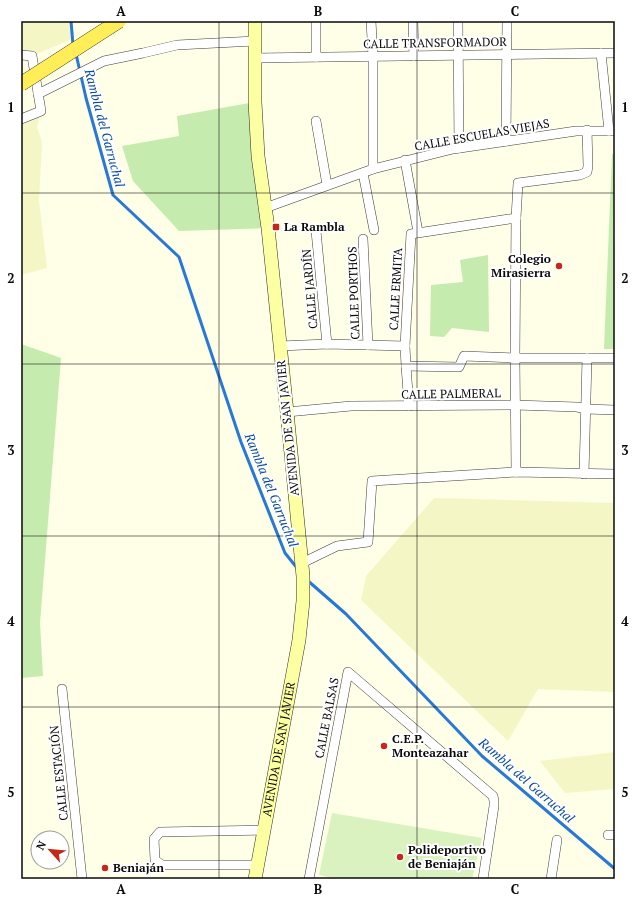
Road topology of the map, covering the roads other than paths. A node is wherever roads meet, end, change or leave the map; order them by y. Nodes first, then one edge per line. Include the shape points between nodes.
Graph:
1 (119, 21) edge
2 (248, 21) edge
3 (255, 21) edge
4 (316, 21) edge
5 (371, 21) edge
6 (413, 21) edge
7 (458, 21) edge
8 (507, 21) edge
9 (255, 41) junction
10 (601, 53) junction
11 (615, 53) edge
12 (507, 54) junction
13 (21, 55) edge
14 (458, 55) junction
15 (374, 56) junction
16 (414, 56) junction
17 (316, 57) junction
18 (255, 58) junction
19 (21, 84) edge
20 (38, 94) junction
21 (21, 119) edge
22 (316, 121) dead end
23 (587, 130) junction
24 (612, 130) edge
25 (506, 141) junction
26 (459, 148) junction
27 (406, 160) junction
28 (373, 169) junction
29 (362, 172) junction
30 (327, 185) junction
31 (265, 208) junction
32 (516, 218) junction
33 (374, 230) dead end
34 (316, 231) dead end
35 (415, 233) junction
36 (363, 239) dead end
37 (327, 344) junction
38 (280, 346) junction
39 (368, 346) junction
40 (405, 346) junction
41 (515, 358) junction
42 (587, 358) junction
43 (615, 358) edge
44 (406, 366) junction
45 (515, 405) junction
46 (409, 406) junction
47 (586, 409) junction
48 (615, 410) edge
49 (287, 412) junction
50 (516, 472) junction
51 (584, 474) junction
52 (615, 474) edge
53 (302, 563) junction
54 (62, 688) dead end
55 (264, 830) junction
56 (558, 840) dead end
57 (258, 865) junction
58 (82, 879) edge
59 (255, 879) edge
60 (309, 879) edge
61 (482, 879) edge
62 (551, 879) edge

1 - 19 main road, bridge
2 - 9 main road
3 - 9 main road, AVENIDA DE SAN JAVIER
4 - 17 street
5 - 15 street
6 - 16 street
7 - 14 street
8 - 12 street
9 - 18 main road, AVENIDA DE SAN JAVIER
9 - 20 street via 177,45 104,61
10 - 11 street, CALLE TRANSFORMADOR
10 - 12 street, CALLE TRANSFORMADOR
10 - 24 street
12 - 14 street, CALLE TRANSFORMADOR
12 - 25 street
13 - 20 street via 32,56
14 - 16 street, CALLE TRANSFORMADOR
14 - 26 street
15 - 16 street, CALLE TRANSFORMADOR
15 - 17 street, CALLE TRANSFORMADOR
15 - 28 street
17 - 18 street, CALLE TRANSFORMADOR
18 - 31 main road, AVENIDA DE SAN JAVIER via 256,129
20 - 21 street via 41,111
22 - 30 street
23 - 24 street, CALLE ESCUELAS VIEJAS
23 - 25 street, CALLE ESCUELAS VIEJAS
23 - 32 street via 586,172 580,175 518,183
25 - 26 street, CALLE ESCUELAS VIEJAS
26 - 27 street, CALLE ESCUELAS VIEJAS
27 - 28 street, CALLE ESCUELAS VIEJAS
27 - 35 street, CALLE ERMITA
28 - 29 street, CALLE ESCUELAS VIEJAS
29 - 30 street, CALLE ESCUELAS VIEJAS
29 - 33 street
30 - 31 street, CALLE ESCUELAS VIEJAS
31 - 38 main road, AVENIDA DE SAN JAVIER
32 - 35 street
32 - 41 street
34 - 37 street, CALLE JARDÍN
35 - 40 street, CALLE ERMITA
36 - 39 street, CALLE PORTHOS
37 - 38 street
37 - 39 street
38 - 49 main road, AVENIDA DE SAN JAVIER
39 - 40 street
40 - 44 street, CALLE ERMITA
41 - 42 street
41 - 44 street via 464,356 459,367
41 - 45 street
42 - 43 street
42 - 47 street
44 - 46 street, CALLE ERMITA
45 - 46 street, CALLE PALMERAL
45 - 47 street, CALLE PALMERAL
45 - 50 street
46 - 49 street, CALLE PALMERAL via 351,406
47 - 48 street, CALLE PALMERAL
47 - 51 street
49 - 53 main road, AVENIDA DE SAN JAVIER
50 - 51 street
50 - 53 street via 372,481 368,542 337,546
51 - 52 street
53 - 55 main road, AVENIDA DE SAN JAVIER via 303,601 299,640
54 - 58 street, CALLE ESTACIÓN
55 - 57 main road, AVENIDA DE SAN JAVIER
55 - 57 street via 160,832 154,839 155,860 162,865
56 - 62 street
57 - 59 main road, AVENIDA DE SAN JAVIER
60 - 61 street, CALLE BALSAS via 348,672 489,793 494,806

